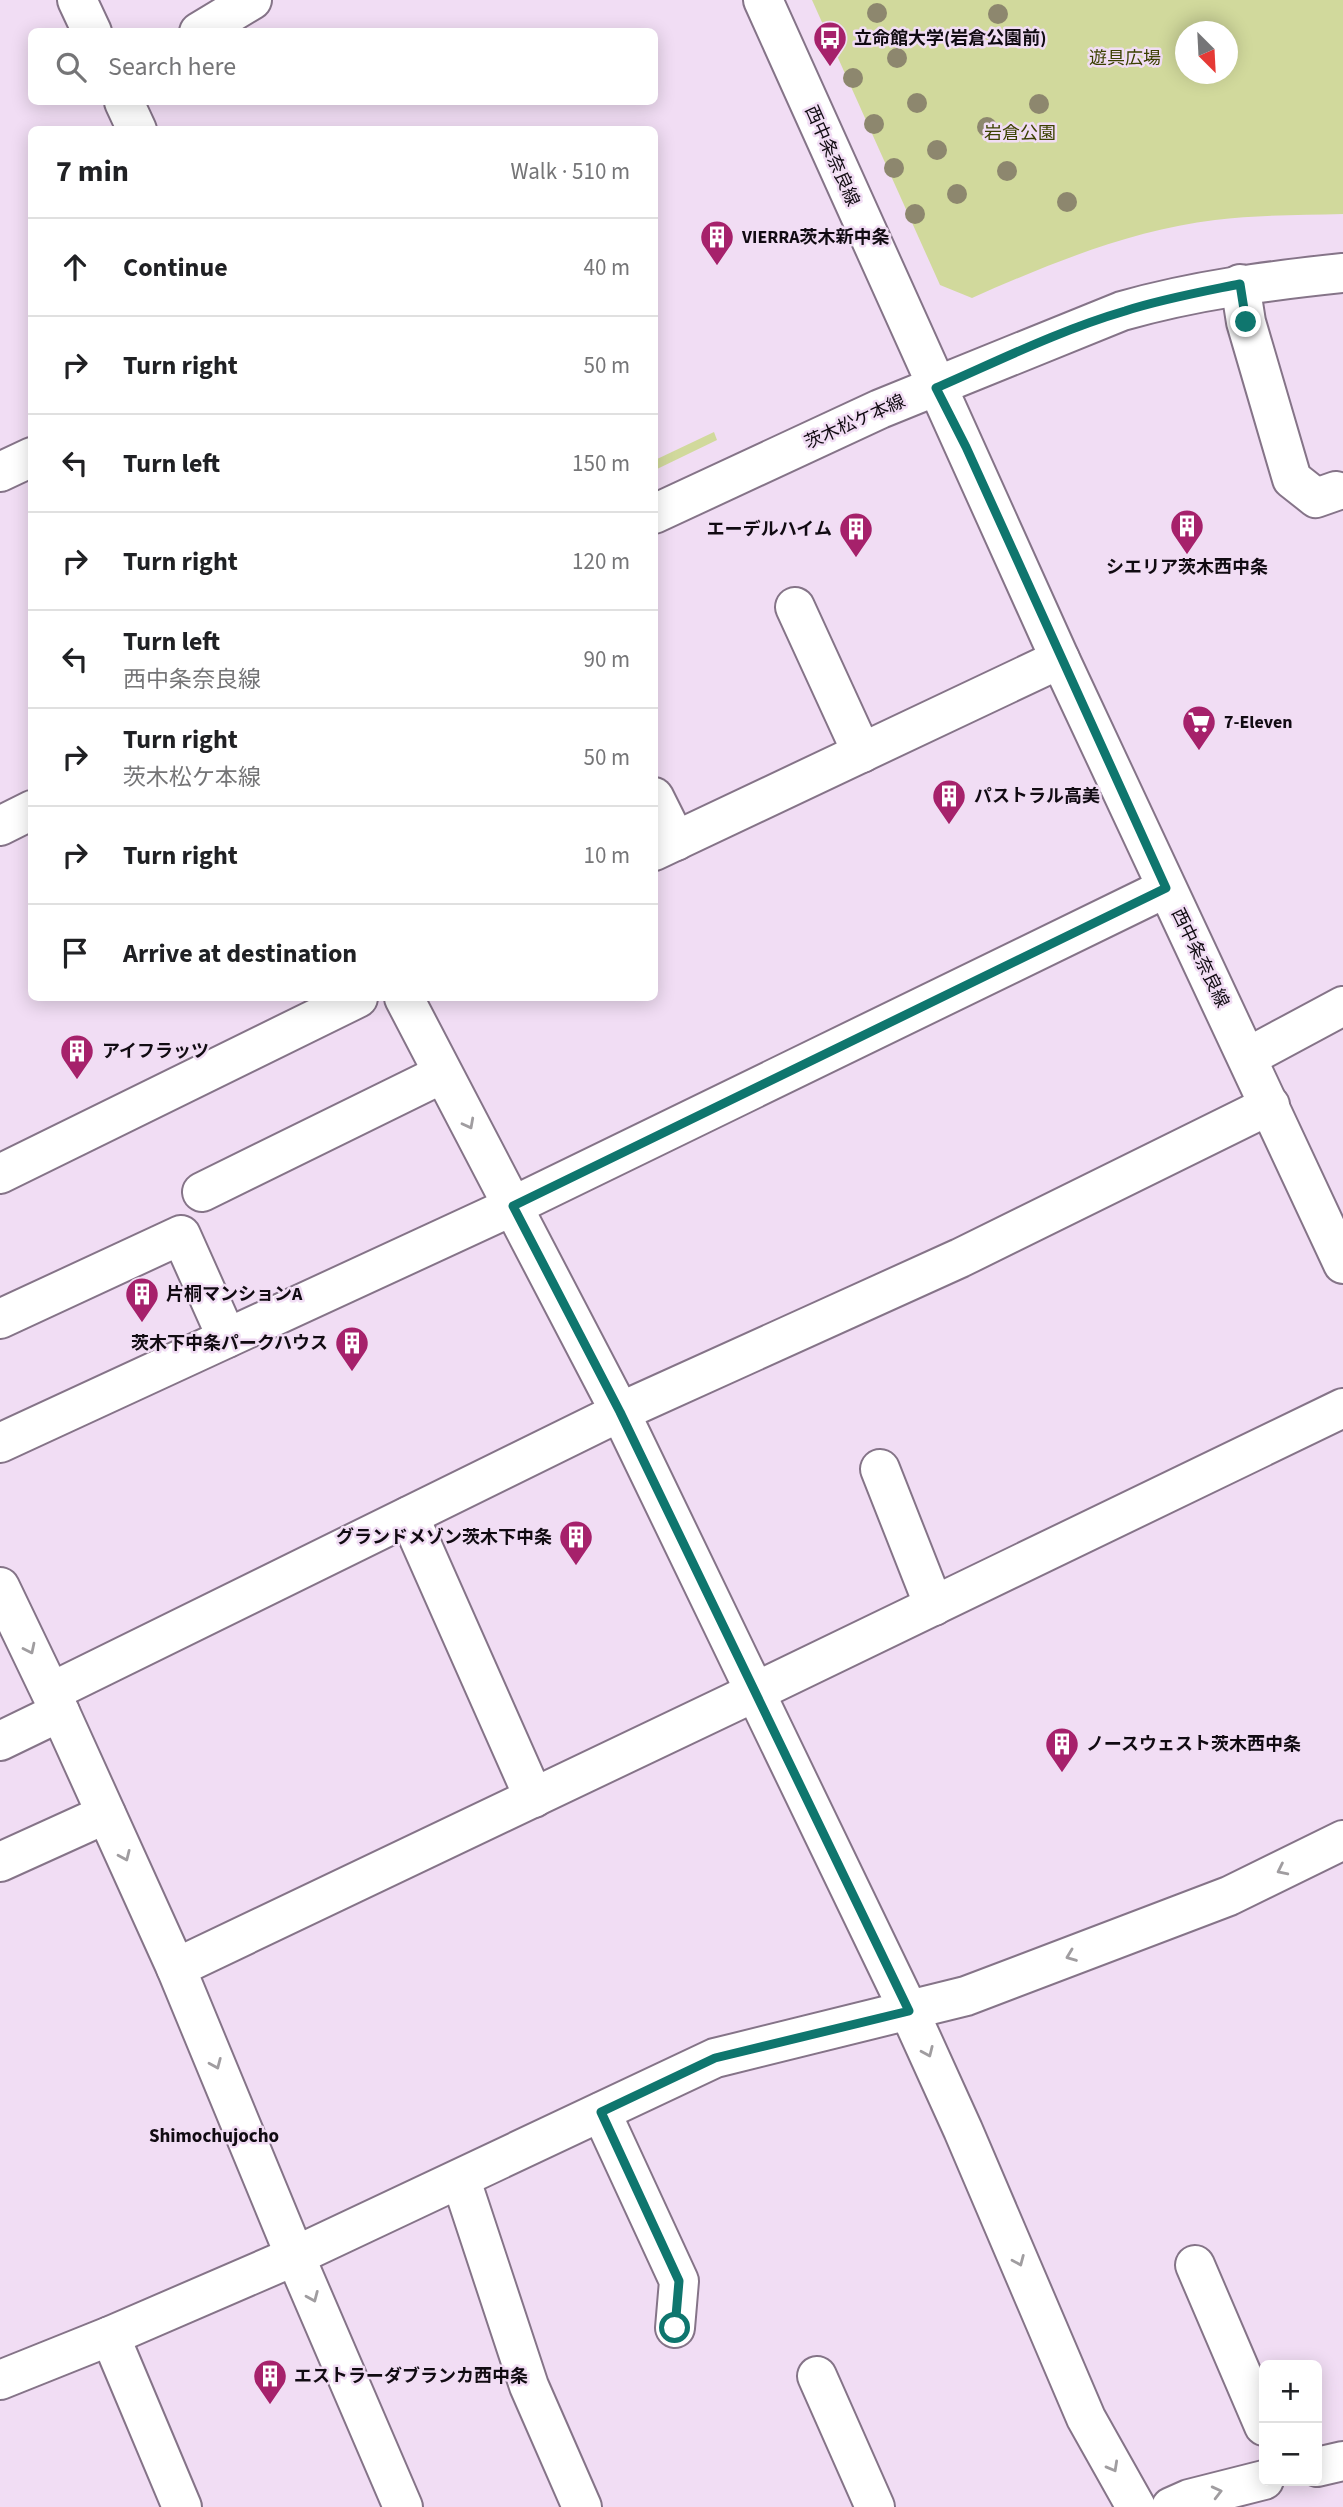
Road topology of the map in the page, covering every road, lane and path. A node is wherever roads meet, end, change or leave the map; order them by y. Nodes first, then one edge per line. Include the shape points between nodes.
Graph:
1 (77, 0) edge
2 (252, 0) edge
3 (763, 0) edge
4 (90, 28) edge
5 (206, 28) edge
6 (125, 105) edge
7 (135, 126) edge
8 (1343, 273) edge
9 (1240, 284) junction
10 (936, 388) junction
11 (28, 459) edge
12 (0, 472) edge
13 (1336, 491) dead end
14 (658, 512) edge
15 (795, 607) dead end
16 (1060, 659) junction
17 (862, 753) junction
18 (28, 812) edge
19 (658, 815) edge
20 (0, 826) edge
21 (665, 846) edge
22 (1166, 888) junction
23 (352, 1001) edge
24 (406, 1001) edge
25 (1343, 1006) edge
26 (1248, 1057) junction
27 (442, 1074) junction
28 (1270, 1105) junction
29 (0, 1174) edge
30 (202, 1192) dead end
31 (513, 1206) junction
32 (1343, 1264) edge
33 (0, 1319) edge
34 (227, 1338) junction
35 (1343, 1408) edge
36 (620, 1412) junction
37 (0, 1443) edge
38 (880, 1469) dead end
39 (409, 1516) junction
40 (0, 1587) edge
41 (934, 1606) junction
42 (755, 1692) junction
43 (55, 1702) junction
44 (0, 1741) edge
45 (534, 1798) junction
46 (106, 1814) junction
47 (1343, 1840) edge
48 (0, 1862) edge
49 (176, 1968) junction
50 (909, 2011) junction
51 (601, 2112) junction
52 (461, 2180) junction
53 (295, 2256) junction
54 (1195, 2265) dead end
55 (675, 2328) dead end
56 (110, 2336) junction
57 (2, 2375) edge
58 (817, 2376) dead end
59 (1263, 2423) edge
60 (1343, 2461) edge
61 (1322, 2466) edge
62 (1259, 2481) edge
63 (182, 2507) edge
64 (403, 2507) edge
65 (582, 2507) edge
66 (876, 2507) edge
67 (1136, 2507) edge
68 (1171, 2507) edge

1 - 4 street
2 - 5 street
3 - 10 street, 西中条奈良線
6 - 7 street
8 - 9 street, 茨木松ケ本線
9 - 10 street, 茨木松ケ本線 via 1122,311
9 - 13 street via 1246,322 1292,480 1316,498
10 - 14 street, 茨木松ケ本線 via 880,409
10 - 16 street, 西中条奈良線
11 - 12 street
15 - 17 street
16 - 17 street
16 - 22 street, 西中条奈良線
17 - 21 street
18 - 20 street
19 - 21 street
22 - 26 street, 西中条奈良線
22 - 31 street
23 - 29 street
24 - 27 street
25 - 26 street
26 - 28 street, 西中条奈良線
27 - 30 street
27 -> 31 street
28 - 32 street, 西中条奈良線
28 - 36 street via 960,1258
31 - 34 street
31 - 36 street
33 - 34 street via 181,1235
34 - 37 street
35 - 41 street
36 - 39 street
36 - 42 street
38 - 41 street
39 - 43 street
39 - 45 street
40 -> 43 street
41 - 42 street
42 - 45 street
42 - 50 street
43 - 44 street
43 - 46 street
45 - 49 street
46 - 48 street
46 -> 49 street
47 -> 50 street via 1229,1896 966,1996
49 -> 53 street
50 - 51 street via 715,2058
50 -> 67 street via 1086,2418
51 - 52 street
51 - 55 street via 679,2281
52 - 53 street
52 - 65 street via 529,2386
53 - 56 street
53 -> 64 street
54 - 59 street
56 - 57 street
56 - 63 street
58 - 66 street
60 - 61 street
68 -> 62 street

